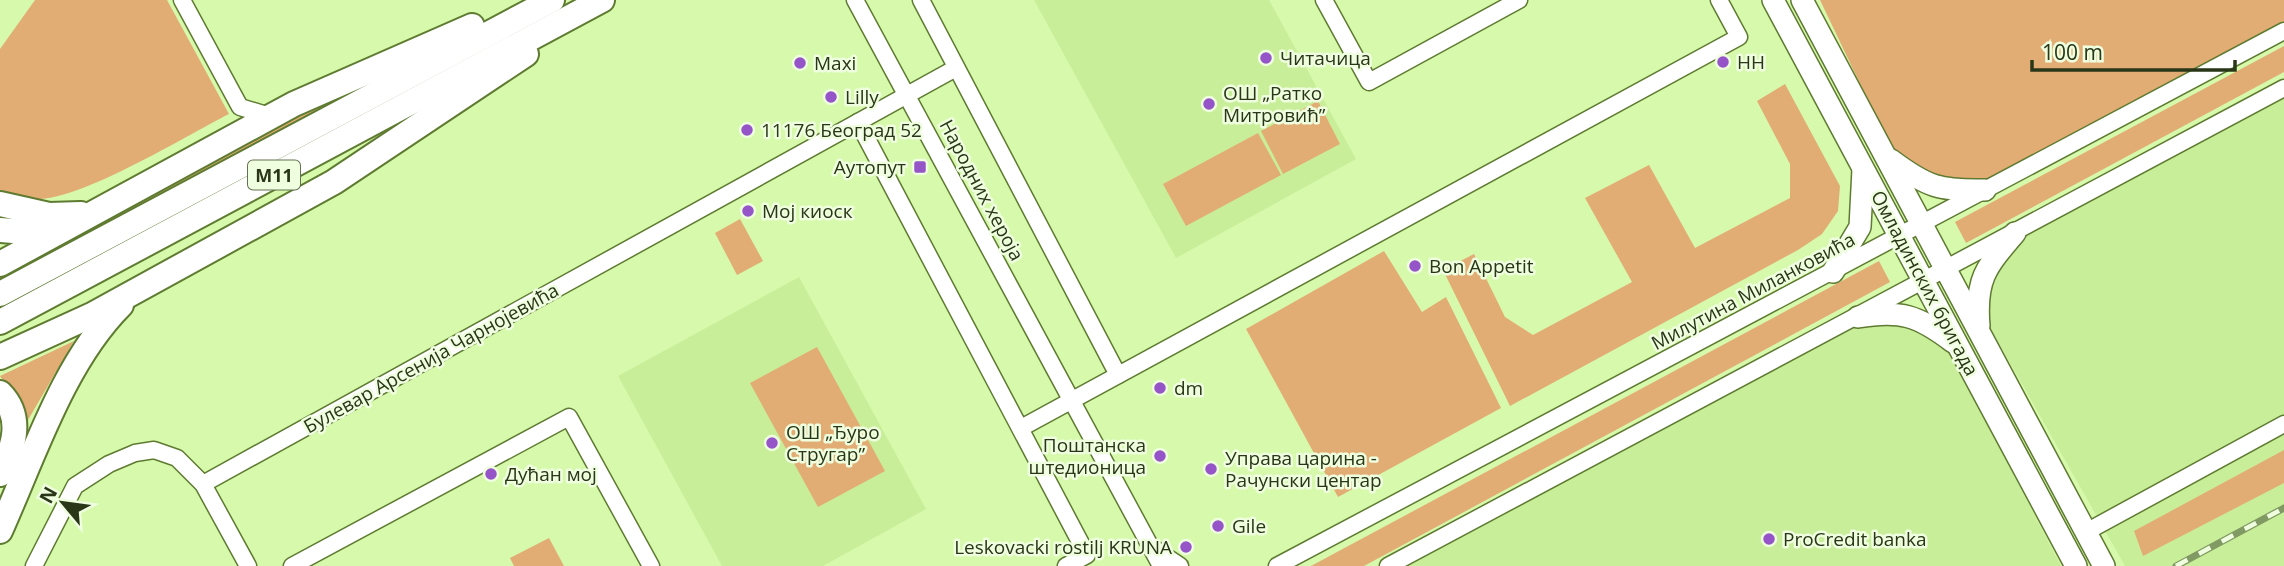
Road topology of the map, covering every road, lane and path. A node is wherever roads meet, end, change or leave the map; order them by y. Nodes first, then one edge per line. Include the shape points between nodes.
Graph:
1 (182, 0) edge
2 (602, 0) edge
3 (855, 0) edge
4 (920, 0) edge
5 (1324, 0) edge
6 (1520, 0) edge
7 (1719, 0) edge
8 (1773, 0) edge
9 (1802, 0) edge
10 (548, 11) edge
11 (2284, 31) edge
12 (956, 68) junction
13 (2284, 88) edge
14 (907, 95) junction
15 (240, 107) junction
16 (270, 116) junction
17 (863, 119) junction
18 (230, 137) junction
19 (1885, 155) junction
20 (1863, 167) junction
21 (1986, 190) junction
22 (0, 204) edge
23 (89, 213) junction
24 (1924, 224) junction
25 (0, 230) edge
26 (2015, 233) junction
27 (51, 234) junction
28 (1901, 237) junction
29 (0, 264) edge
30 (1948, 268) junction
31 (1833, 272) junction
32 (1924, 282) junction
33 (136, 290) junction
34 (0, 294) edge
35 (1858, 317) junction
36 (0, 322) edge
37 (1980, 331) junction
38 (1958, 346) junction
39 (0, 357) edge
40 (1118, 375) junction
41 (0, 393) edge
42 (1071, 401) junction
43 (2284, 424) edge
44 (1021, 428) junction
45 (0, 474) edge
46 (203, 484) junction
47 (0, 531) edge
48 (2086, 532) junction
49 (1149, 545) junction
50 (34, 566) edge
51 (248, 566) edge
52 (292, 566) edge
53 (651, 566) edge
54 (1066, 566) edge
55 (1148, 566) edge
56 (1161, 566) edge
57 (1180, 566) edge
58 (1277, 566) edge
59 (1388, 566) edge
60 (2076, 566) edge
61 (2104, 566) edge

1 - 15 street
2 - 10 highway, M11
3 - 14 street, Народних хероја
4 - 12 street, Народних хероја
5 - 6 street via 1368,82
7 - 40 street via 1739,37
8 - 20 main road, Омладинских бригада
9 - 19 main road, Омладинских бригада
10 - 16 highway via 517,8 384,62
10 - 33 highway via 520,60 334,182
10 - 34 highway, M11
10 - 36 highway, M11
11 - 21 street, Милутина Миланковића
12 - 14 street, Булевар Арсенија Чарнојевића
12 - 40 street, Народних хероја
13 - 26 street
14 - 17 street, Булевар Арсенија Чарнојевића
14 - 42 street, Народних хероја
15 - 16 street
15 - 18 street
16 - 18 highway
17 - 44 street
17 - 46 street, Булевар Арсенија Чарнојевића
18 - 23 highway
19 - 21 main road via 1930,186
19 - 24 main road, Омладинских бригада
20 - 28 main road, Омладинских бригада
20 - 31 main road via 1860,227
21 - 24 street, Милутина Миланковића
22 - 23 highway via 49,215
23 - 27 highway
24 - 28 street, Милутина Миланковића
24 - 30 main road, Омладинских бригада
25 - 27 highway
26 - 30 street
26 - 37 main road via 1982,276
27 - 29 highway
28 - 31 street, Милутина Миланковића
28 - 32 main road, Омладинских бригада
30 - 32 street
30 - 37 main road, Омладинских бригада
31 - 58 street, Милутина Миланковића
32 - 35 street
32 - 38 main road, Омладинских бригада
33 - 39 highway
33 - 47 highway via 102,327 73,369
35 - 38 main road via 1899,313 1928,324
35 - 59 street
37 - 48 main road, Омладинских бригада
38 - 60 main road, Омладинских бригада
40 - 42 street
41 - 45 highway via 12,411 16,429
42 - 44 street
42 - 49 street, Народних хероја
43 - 48 street
44 - 54 street via 1087,555
46 - 50 street via 187,465 160,450 135,453 109,464 68,495
46 - 51 street
48 - 61 main road, Омладинских бригада
49 - 55 street
49 - 56 street, Народних хероја
49 - 57 street
52 - 53 street via 569,417

